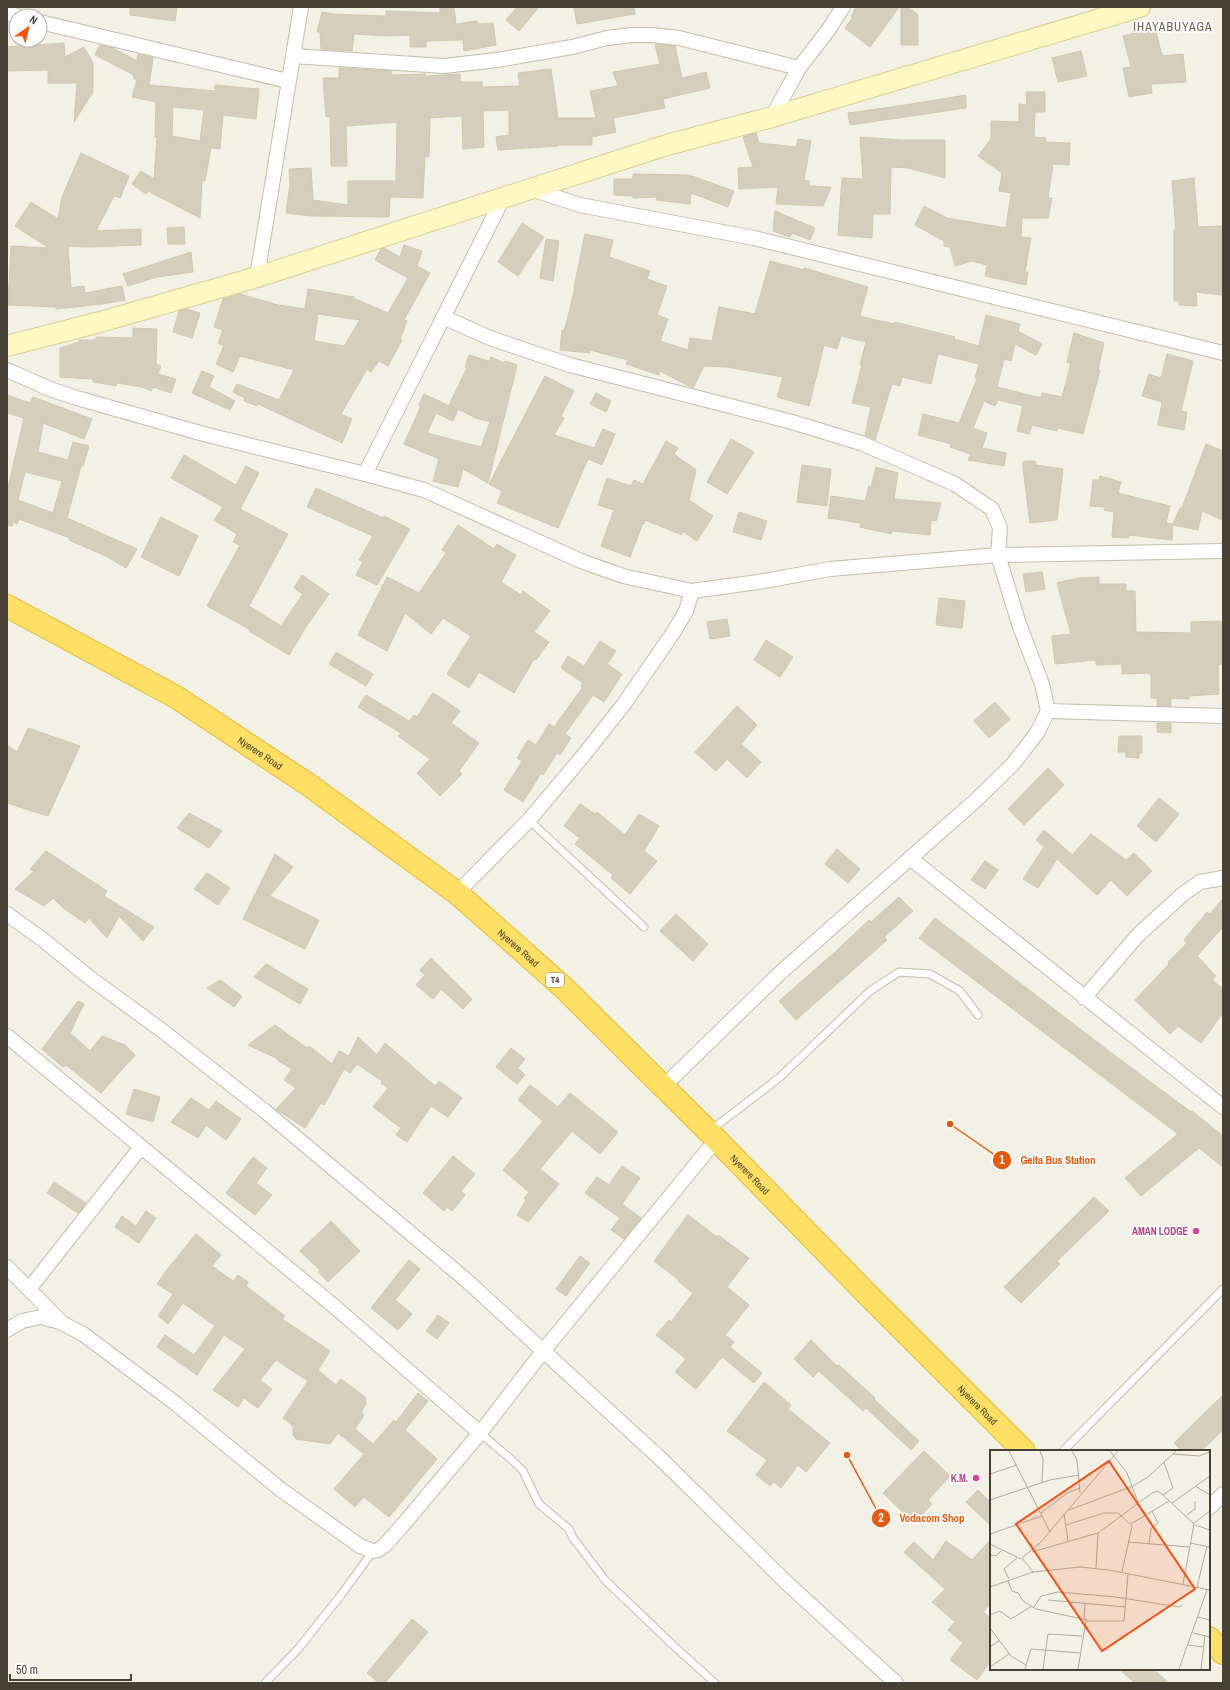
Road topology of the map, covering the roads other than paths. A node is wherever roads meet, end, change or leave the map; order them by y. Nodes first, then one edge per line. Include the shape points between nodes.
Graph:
1 (301, 7) edge
2 (843, 7) edge
3 (1140, 7) edge
4 (48, 24) edge
5 (293, 56) junction
6 (799, 68) junction
7 (288, 81) junction
8 (772, 117) junction
9 (531, 189) junction
10 (503, 198) junction
11 (257, 277) junction
12 (443, 317) junction
13 (7, 346) edge
14 (1223, 353) edge
15 (7, 370) edge
16 (365, 474) junction
17 (1223, 551) edge
18 (998, 555) junction
19 (692, 591) junction
20 (7, 606) edge
21 (1048, 711) junction
22 (1223, 716) edge
23 (529, 820) junction
24 (910, 858) junction
25 (1223, 878) edge
26 (456, 893) junction
27 (7, 914) edge
28 (644, 927) dead end
29 (1084, 998) junction
30 (978, 1016) dead end
31 (7, 1036) edge
32 (663, 1087) junction
33 (1223, 1108) edge
34 (712, 1136) junction
35 (141, 1147) junction
36 (7, 1267) edge
37 (29, 1289) junction
38 (1223, 1289) edge
39 (60, 1322) junction
40 (7, 1330) edge
41 (544, 1350) junction
42 (480, 1433) junction
43 (1023, 1450) edge
44 (1064, 1450) edge
45 (1223, 1494) edge
46 (1210, 1507) edge
47 (373, 1551) junction
48 (1210, 1639) edge
49 (1223, 1653) edge
50 (265, 1683) edge
51 (715, 1683) edge
52 (896, 1683) edge

1 - 5 street
2 - 6 street
3 - 8 main road
4 - 7 street
5 - 6 street via 444,66 497,60 607,38 652,35 679,38
5 - 7 street
6 - 8 street
7 - 11 street
8 - 9 main road via 667,145
9 - 10 main road
9 - 14 street via 580,205 754,238
10 - 11 main road
10 - 12 street
11 - 13 main road
12 - 16 street
12 - 18 street via 490,338 570,365 792,422 861,443 955,484 992,509 1000,528
15 - 16 street via 50,390 76,398 200,433
16 - 19 street via 424,490 581,561 623,576
17 - 18 street
18 - 19 street via 830,569
18 - 21 street via 1019,624 1042,684
19 - 23 street via 686,611 673,633 624,704 584,756
20 - 26 highway, Nyerere Road / T4 via 176,696 309,785
21 - 22 street
21 - 24 street via 1037,733 1013,764
23 - 26 street
23 - 28 lane
24 - 29 street
24 - 32 street via 780,973
25 - 29 street via 1200,882 1183,894 1138,935
26 - 32 highway, Nyerere Road / T4 via 563,987
27 - 41 street via 266,1112 465,1279
29 - 33 street
30 - 34 lane via 960,991 930,974 899,972 870,991 779,1078
31 - 35 street
32 - 34 highway, Nyerere Road / T4
34 - 41 street
34 - 43 highway, Nyerere Road / T4
35 - 37 street
35 - 42 street via 335,1307
36 - 37 street
37 - 39 street
38 - 44 lane
39 - 40 street via 41,1317 22,1321
39 - 47 street via 83,1334 175,1403 280,1489 360,1546
41 - 42 street
41 - 52 street via 663,1461 789,1585
42 - 47 street via 384,1546
42 - 51 lane via 523,1472 539,1504 569,1529 605,1580
45 - 46 street
47 - 50 lane via 298,1649
48 - 49 highway

